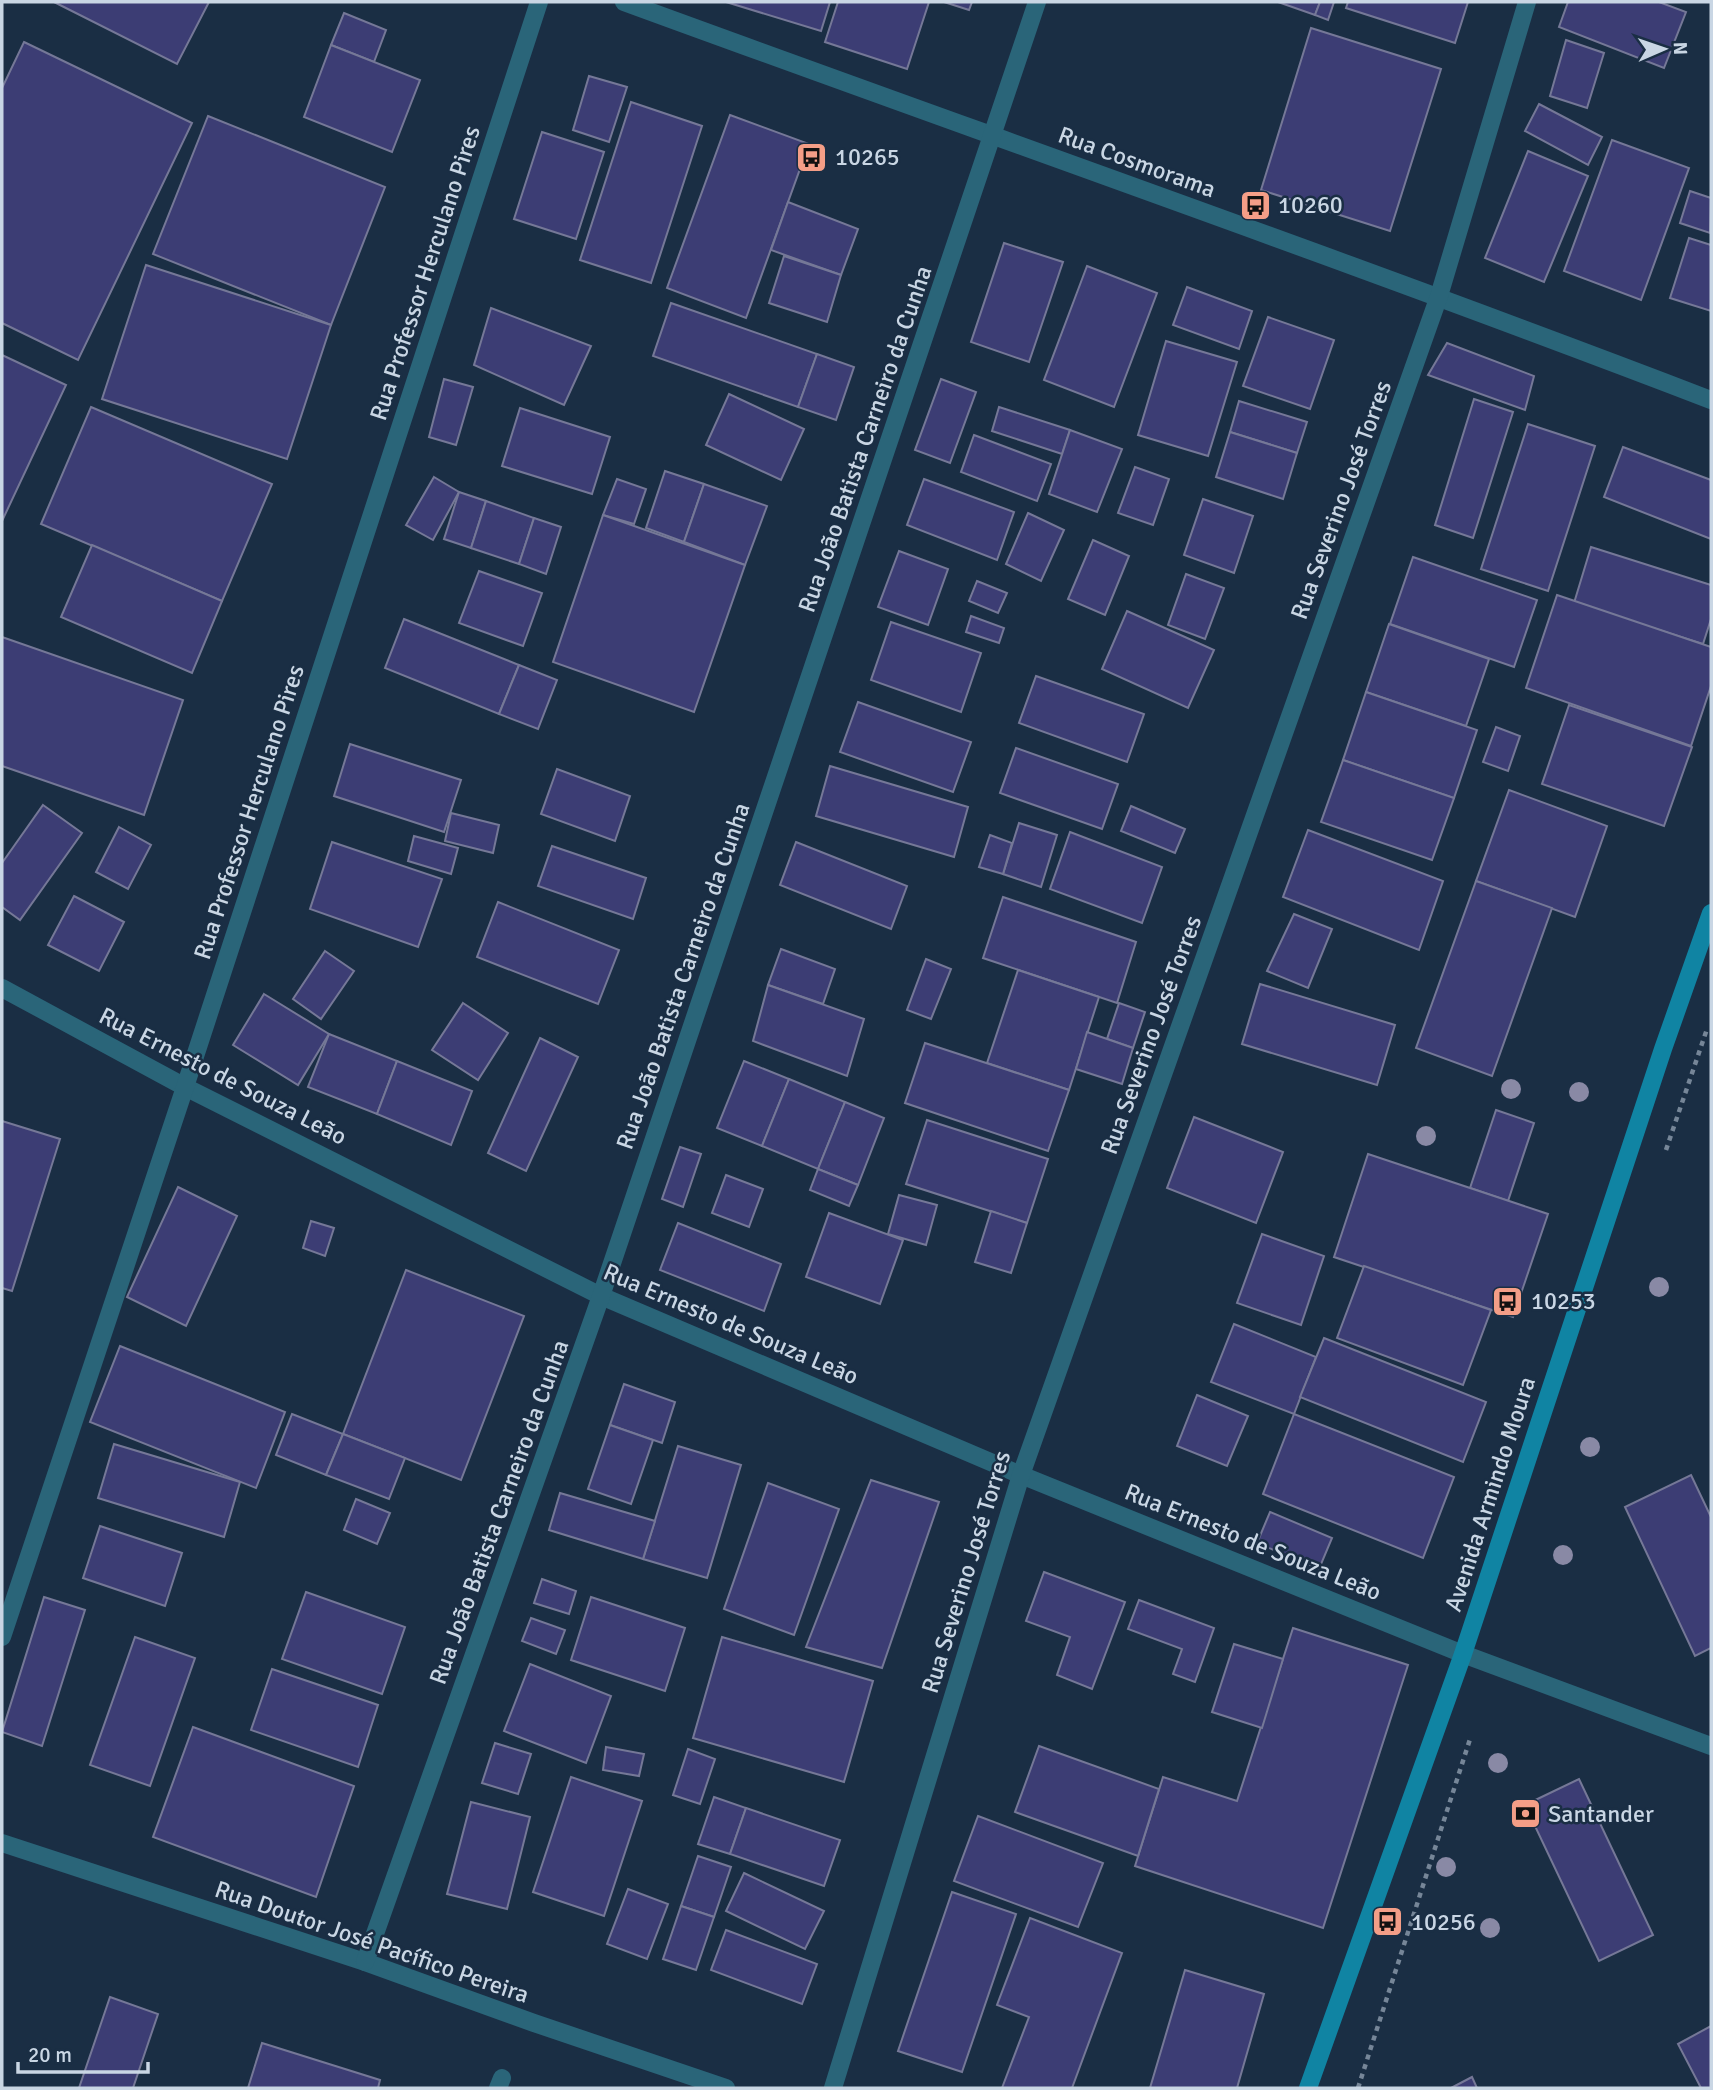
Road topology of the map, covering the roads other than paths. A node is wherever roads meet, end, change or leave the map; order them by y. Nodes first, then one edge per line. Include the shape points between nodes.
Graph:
1 (539, 2) edge
2 (624, 2) edge
3 (1037, 2) edge
4 (1527, 2) edge
5 (993, 137) junction
6 (1439, 296) junction
7 (1711, 400) edge
8 (1711, 913) edge
9 (2, 988) edge
10 (185, 1087) junction
11 (601, 1296) junction
12 (1021, 1475) junction
13 (2, 1637) edge
14 (1464, 1654) junction
15 (1711, 1746) edge
16 (2, 1843) edge
17 (365, 1962) junction
18 (726, 2088) edge
19 (833, 2088) edge
20 (1308, 2088) edge

1 - 10 street, Rua Professor Herculano Pires
2 - 5 street, Rua Cosmorama
3 - 5 street, Rua João Batista Carneiro da Cunha
4 - 6 street, Rua Severino José Torres
5 - 6 street, Rua Cosmorama
5 - 11 street, Rua João Batista Carneiro da Cunha
6 - 7 street, Rua Cosmorama
6 - 12 street, Rua Severino José Torres
8 - 14 main road, Avenida Armindo Moura
9 - 10 street, Rua Ernesto de Souza Leão
10 - 11 street, Rua Ernesto de Souza Leão
10 - 13 street, Rua Professor Herculano Pires
11 - 12 street, Rua Ernesto de Souza Leão
11 - 17 street, Rua João Batista Carneiro da Cunha
12 - 14 street, Rua Ernesto de Souza Leão
12 - 19 street, Rua Severino José Torres
14 - 15 street, Rua Ernesto de Souza Leão
14 - 20 main road, Avenida Armindo Moura
16 - 17 street, Rua Doutor José Pacífico Pereira
17 - 18 street, Rua Doutor José Pacífico Pereira

